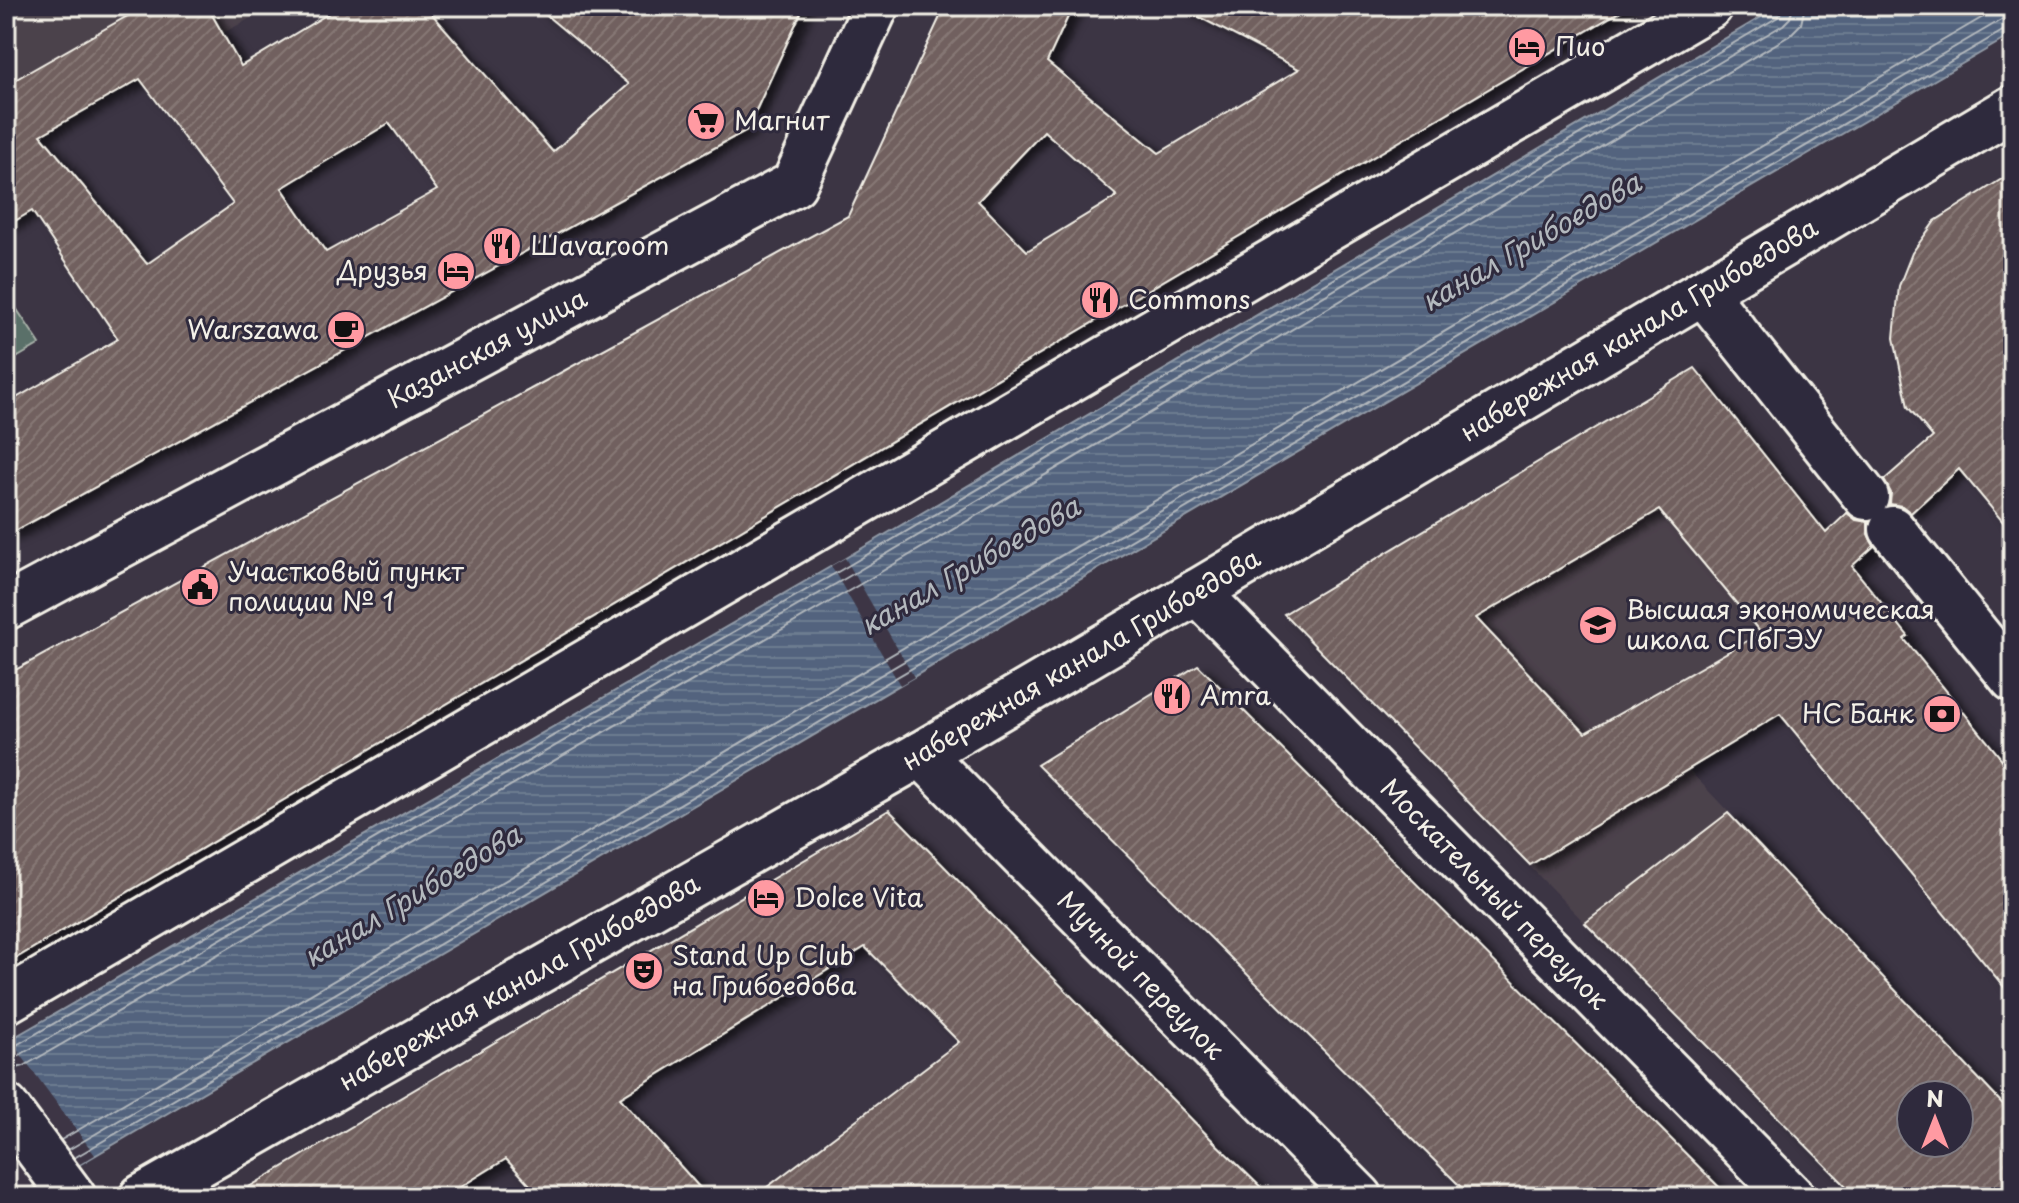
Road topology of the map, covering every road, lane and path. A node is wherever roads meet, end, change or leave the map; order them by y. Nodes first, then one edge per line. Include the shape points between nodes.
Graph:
1 (876, 6) edge
2 (1710, 6) edge
3 (2013, 108) edge
4 (1703, 292) junction
5 (1197, 592) junction
6 (6, 607) edge
7 (2013, 679) edge
8 (921, 754) junction
9 (6, 1001) edge
10 (6, 1107) edge
11 (6, 1150) edge
12 (53, 1191) edge
13 (142, 1197) edge
14 (1360, 1197) edge
15 (1792, 1197) edge

1 - 6 street, Казанская улица via 794,184
2 - 9 street
3 - 4 street, набережная канала Грибоедова
4 - 5 street, набережная канала Грибоедова
4 - 7 street
5 - 8 street, набережная канала Грибоедова
5 - 15 street, Москательный переулок
8 - 13 street, набережная канала Грибоедова
8 - 14 street, Мучной переулок
10 - 12 street
11 - 12 street

